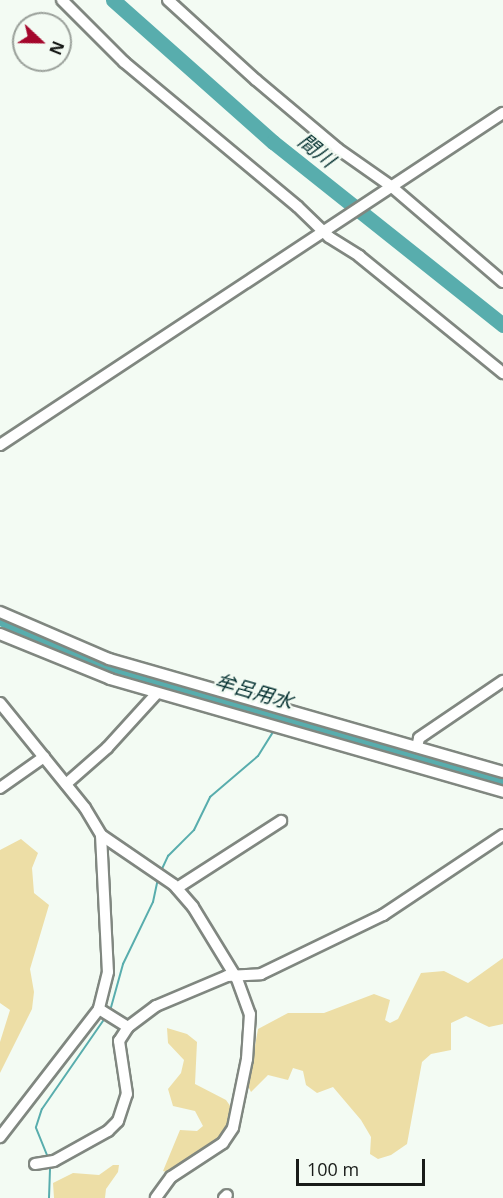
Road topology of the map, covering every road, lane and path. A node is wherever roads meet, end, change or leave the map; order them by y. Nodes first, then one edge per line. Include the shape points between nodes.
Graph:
1 (62, 0) edge
2 (168, 0) edge
3 (503, 113) edge
4 (390, 188) junction
5 (324, 230) junction
6 (503, 282) edge
7 (503, 372) edge
8 (0, 445) edge
9 (0, 612) edge
10 (0, 634) edge
11 (503, 681) edge
12 (157, 693) junction
13 (0, 703) edge
14 (283, 721) junction
15 (417, 747) junction
16 (44, 758) junction
17 (503, 772) edge
18 (66, 784) junction
19 (0, 789) edge
20 (503, 792) edge
21 (281, 821) dead end
22 (101, 835) junction
23 (503, 835) edge
24 (177, 888) junction
25 (234, 975) junction
26 (105, 1012) junction
27 (128, 1027) junction
28 (0, 1137) edge
29 (35, 1164) dead end
30 (156, 1198) edge

1 - 5 street via 124,62
2 - 4 street via 338,149
3 - 4 street
4 - 5 street
4 - 6 street
5 - 7 street
5 - 8 street
9 - 14 street via 109,659
10 - 12 street via 82,670
11 - 15 street via 419,738
12 - 14 street
12 - 18 street via 107,748
13 - 16 street
14 - 15 street
14 - 20 street
15 - 17 street
16 - 18 street
16 - 19 street
18 - 22 street
21 - 24 street
22 - 24 street
22 - 26 street via 108,972
23 - 25 street via 382,915 261,974
24 - 25 street via 209,929
25 - 27 street via 175,996
25 - 30 street via 248,1005 250,1025 233,1128 223,1143 171,1177
26 - 27 street
26 - 28 street
27 - 29 street via 119,1041 127,1094 118,1121 108,1131 51,1162

